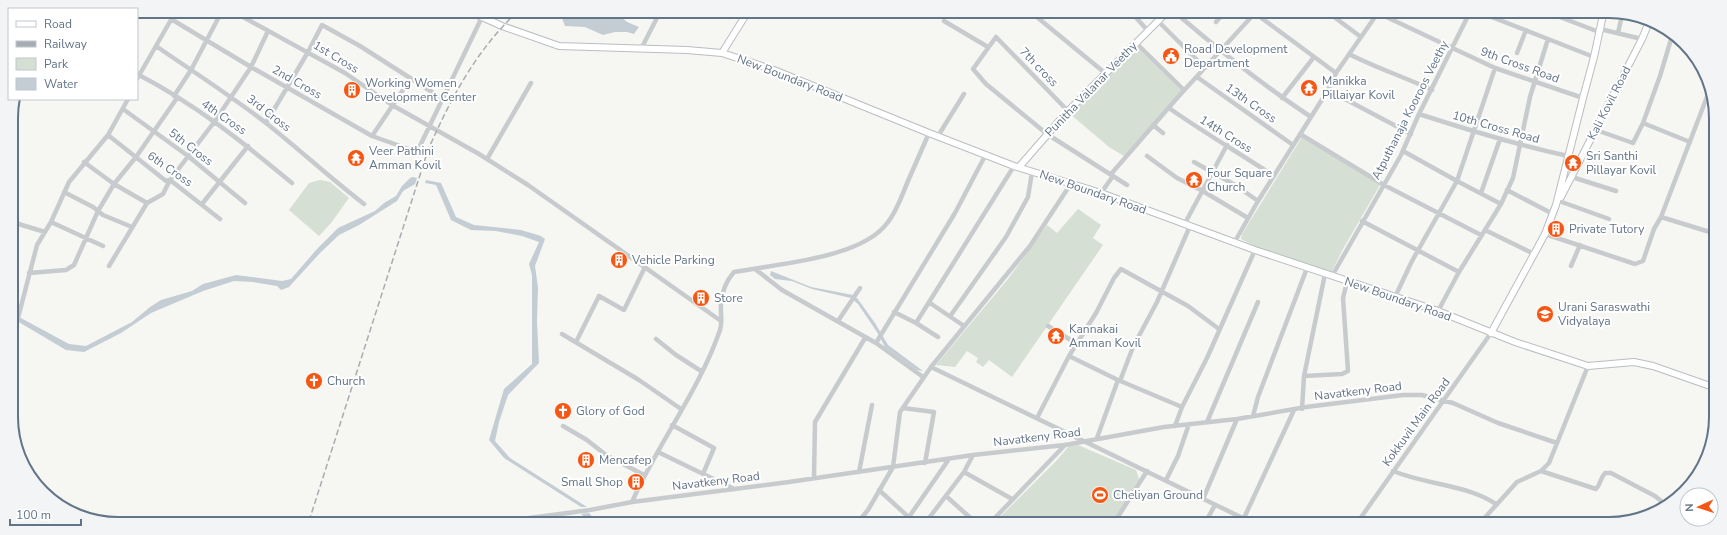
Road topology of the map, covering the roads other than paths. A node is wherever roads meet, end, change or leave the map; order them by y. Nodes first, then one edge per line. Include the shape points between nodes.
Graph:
1 (218, 18) edge
2 (243, 18) edge
3 (482, 18) edge
4 (484, 18) edge
5 (657, 18) edge
6 (743, 18) edge
7 (1042, 18) edge
8 (1136, 18) edge
9 (1161, 18) edge
10 (1183, 18) edge
11 (1220, 18) edge
12 (1250, 18) edge
13 (1260, 18) edge
14 (1335, 18) edge
15 (1374, 18) edge
16 (1389, 18) edge
17 (1467, 18) edge
18 (1494, 18) edge
19 (1563, 18) edge
20 (1602, 18) edge
21 (171, 19) joint
22 (1621, 19) edge
23 (944, 21) dead end
24 (1158, 21) junction
25 (1216, 22) dead end
26 (1647, 26) edge
27 (1526, 30) junction
28 (268, 31) junction
29 (1148, 31) junction
30 (1600, 31) junction
31 (1618, 33) junction
32 (1361, 37) junction
33 (1548, 39) junction
34 (1642, 40) junction
35 (1671, 40) edge
36 (207, 41) junction
37 (1136, 43) junction
38 (156, 46) junction
39 (988, 47) junction
40 (1452, 47) junction
41 (641, 49) junction
42 (1221, 51) junction
43 (308, 52) junction
44 (722, 53) junction
45 (1517, 53) dead end
46 (1349, 54) junction
47 (1314, 57) junction
48 (1594, 57) junction
49 (251, 67) junction
50 (1206, 68) junction
51 (1494, 68) junction
52 (191, 70) junction
53 (1105, 73) junction
54 (1336, 73) junction
55 (138, 77) edge
56 (1197, 77) junction
57 (411, 78) junction
58 (1535, 82) junction
59 (531, 83) dead end
60 (287, 87) junction
61 (1184, 90) junction
62 (1328, 90) junction
63 (1432, 90) junction
64 (964, 94) dead end
65 (231, 96) junction
66 (175, 97) junction
67 (1707, 97) edge
68 (443, 98) junction
69 (1282, 98) junction
70 (1582, 98) junction
71 (128, 100) edge
72 (392, 105) junction
73 (1169, 108) junction
74 (123, 109) junction
75 (1068, 111) junction
76 (1419, 114) junction
77 (1311, 117) junction
78 (215, 121) junction
79 (266, 123) junction
80 (1643, 123) junction
81 (431, 126) junction
82 (1153, 126) junction
83 (1596, 130) junction
84 (153, 131) junction
85 (1473, 132) junction
86 (929, 133) junction
87 (1163, 133) dead end
88 (1047, 134) junction
89 (1300, 134) junction
90 (1411, 134) junction
91 (108, 135) junction
92 (372, 136) junction
93 (938, 136) junction
94 (1500, 139) junction
95 (1690, 142) junction
96 (1227, 145) junction
97 (1293, 145) junction
98 (1521, 145) junction
99 (248, 146) junction
100 (1403, 151) junction
101 (986, 154) junction
102 (188, 156) junction
103 (1147, 156) dead end
104 (1568, 156) junction
105 (136, 157) junction
106 (487, 159) junction
107 (84, 162) junction
108 (1194, 162) dead end
109 (1017, 167) junction
110 (1032, 172) junction
111 (1211, 172) junction
112 (1112, 175) junction
113 (1274, 176) junction
114 (1572, 177) junction
115 (170, 180) junction
116 (1457, 181) junction
117 (220, 183) junction
118 (292, 183) dead end
119 (114, 184) junction
120 (1070, 185) junction
121 (1127, 185) dead end
122 (1384, 185) junction
123 (1201, 190) junction
124 (1507, 190) junction
125 (1616, 191) dead end
126 (64, 192) junction
127 (1102, 193) junction
128 (1481, 193) junction
129 (1258, 201) junction
130 (147, 203) junction
131 (245, 203) dead end
132 (1558, 203) junction
133 (202, 204) junction
134 (364, 204) dead end
135 (1501, 204) junction
136 (98, 211) junction
137 (1439, 212) junction
138 (1553, 214) junction
139 (1661, 217) junction
140 (1248, 218) junction
141 (220, 219) dead end
142 (1609, 219) dead end
143 (1362, 221) junction
144 (51, 222) junction
145 (18, 224) edge
146 (1187, 226) junction
147 (132, 227) junction
148 (1485, 230) junction
149 (45, 232) junction
150 (1709, 232) edge
151 (1545, 234) junction
152 (1481, 236) junction
153 (86, 238) junction
154 (1234, 243) junction
155 (1580, 245) junction
156 (103, 246) dead end
157 (1255, 250) junction
158 (1418, 250) junction
159 (1534, 254) junction
160 (109, 266) dead end
161 (1571, 266) dead end
162 (645, 268) junction
163 (1307, 268) junction
164 (755, 269) junction
165 (1459, 272) junction
166 (29, 273) junction
167 (1325, 274) junction
168 (1332, 276) junction
169 (1348, 282) junction
170 (860, 288) dead end
171 (1162, 291) junction
172 (1396, 297) junction
173 (1258, 302) dead end
174 (930, 303) junction
175 (1438, 311) junction
176 (894, 312) junction
177 (951, 315) junction
178 (18, 318) edge
179 (721, 321) junction
180 (838, 321) junction
181 (916, 323) junction
182 (964, 326) junction
183 (1048, 326) dead end
184 (1219, 329) junction
185 (1491, 333) junction
186 (562, 334) dead end
187 (938, 337) dead end
188 (865, 338) junction
189 (656, 339) dead end
190 (576, 342) junction
191 (876, 343) junction
192 (1077, 344) junction
193 (1069, 356) junction
194 (1588, 366) junction
195 (931, 367) junction
196 (701, 371) junction
197 (1304, 376) junction
198 (923, 377) junction
199 (1119, 380) junction
200 (1709, 386) edge
201 (1444, 401) junction
202 (872, 405) dead end
203 (1182, 407) junction
204 (903, 408) junction
205 (1302, 408) junction
206 (681, 409) junction
207 (1294, 410) junction
208 (1253, 416) junction
209 (1037, 418) junction
210 (1237, 419) junction
211 (1207, 422) junction
212 (1189, 424) junction
213 (672, 425) junction
214 (563, 426) dead end
215 (1175, 426) junction
216 (1097, 438) junction
217 (1083, 442) junction
218 (1557, 443) junction
219 (1065, 445) junction
220 (658, 452) junction
221 (973, 455) junction
222 (949, 459) junction
223 (925, 463) junction
224 (893, 467) junction
225 (1393, 470) junction
226 (1147, 471) junction
227 (1541, 471) junction
228 (859, 472) junction
229 (964, 472) junction
230 (703, 474) junction
231 (644, 475) junction
232 (814, 478) junction
233 (1166, 480) junction
234 (732, 488) junction
235 (880, 490) junction
236 (946, 496) junction
237 (1012, 499) junction
238 (1203, 499) junction
239 (632, 502) junction
240 (1662, 502) edge
241 (1496, 504) junction
242 (1215, 505) junction
243 (537, 517) edge
244 (862, 517) edge
245 (909, 517) joint
246 (930, 517) edge
247 (969, 517) edge
248 (996, 517) edge
249 (1118, 517) edge
250 (1208, 517) edge
251 (1242, 517) edge
252 (1244, 517) edge
253 (1361, 517) edge
254 (1486, 517) edge

1 - 36 street
2 - 28 street, 1st Cross
3 - 68 street
4 - 41 main road, New Boundary Road via 559,46
5 - 41 street
6 - 44 main road
7 - 53 street
8 - 29 street
9 - 24 main road, Punitha Valanar Veethy
10 - 42 street
11 - 25 street
12 - 42 street
13 - 47 street
14 - 32 street
15 - 32 street
16 - 40 street, 9th Cross Road
17 - 40 street, Atputhanaja Kooroos Veethy
18 - 27 street
19 - 30 street
20 - 30 main road
21 - 36 street, 2nd Cross
21 - 38 street
22 - 31 street
23 - 39 street
24 - 29 main road, Punitha Valanar Veethy
24 - 50 street
26 - 34 main road, Kali Kovil Road
27 - 33 street
27 - 45 street
28 - 43 street, 1st Cross
28 - 49 street
29 - 37 main road, Punitha Valanar Veethy
30 - 31 street
30 - 48 main road
31 - 34 street
32 - 46 street
33 - 48 street
33 - 58 street
34 - 83 main road, Kali Kovil Road
35 - 80 street
36 - 49 street, 2nd Cross
36 - 52 street
37 - 53 main road, Punitha Valanar Veethy
37 - 61 street
38 - 52 street, 3rd Cross
38 - 55 street
39 - 75 street, 7th cross via 996,37
39 - 88 street via 973,69 986,84
40 - 51 street, 9th Cross Road
40 - 63 street, Atputhanaja Kooroos Veethy
41 - 44 main road, New Boundary Road
42 - 50 street
42 - 69 street
43 - 57 street, 1st Cross via 322,25
43 - 60 street
43 - 72 street, 1st Cross
44 - 86 main road, New Boundary Road via 774,70
46 - 54 street
46 - 63 street
47 - 54 street
47 - 69 street
48 - 70 main road
49 - 60 street, 2nd Cross
49 - 65 street
50 - 56 street
51 - 58 street, 9th Cross Road
51 - 85 street
52 - 65 street, 3rd Cross
52 - 66 street
53 - 75 main road, Punitha Valanar Veethy
54 - 62 street
55 - 66 street, 4th Cross via 163,88
56 - 61 street
56 - 97 street, 13th Cross
57 - 68 street, 1st Cross
57 - 72 street
58 - 70 street, 9th Cross Road
58 - 98 street
59 - 106 street
60 - 79 street
60 - 92 street, 2nd Cross
61 - 73 street
62 - 77 street
62 - 90 street
63 - 76 street, Atputhanaja Kooroos Veethy
64 - 93 street
65 - 78 street
65 - 79 street, 3rd Cross
66 - 78 street, 4th Cross
66 - 84 street
67 - 95 street
68 - 81 street
69 - 77 street
70 - 104 main road
71 - 74 street
72 - 81 street, 1st Cross
72 - 92 street
73 - 82 street
73 - 96 street, 14th Cross
74 - 84 street, 5th Cross
74 - 91 street
75 - 88 main road, Punitha Valanar Veethy
76 - 85 street, 10th Cross Road
76 - 90 street, Atputhanaja Kooroos Veethy
77 - 89 street
78 - 99 street, 4th Cross
78 - 102 street
79 - 134 street, 3rd Cross via 334,182
80 - 83 street via 1633,143
80 - 95 street
81 - 92 street, 2nd Cross via 417,152
81 - 106 street, 1st Cross
82 - 87 street
82 - 112 street
83 - 114 main road, Kali Kovil Road
84 - 102 street, 5th Cross
84 - 105 street
85 - 94 street, 10th Cross Road
85 - 116 street
86 - 93 main road, New Boundary Road
86 - 164 street via 898,204 879,232 864,242 839,252
88 - 109 main road, Punitha Valanar Veethy
88 - 112 street
89 - 97 street
89 - 122 street
90 - 100 street, Atputhanaja Kooroos Veethy
91 - 105 street, 6th Cross
91 - 107 street
93 - 101 main road, New Boundary Road
94 - 98 street, 10th Cross Road
94 - 128 street
95 - 139 street
96 - 111 street
96 - 113 street, 14th Cross
97 - 113 street
98 - 104 street, 10th Cross Road
98 - 124 street via 1513,178
99 - 117 street
99 - 118 street, 4th Cross
100 - 116 street
100 - 122 street, Atputhanaja Kooroos Veethy
101 - 109 main road, New Boundary Road
101 - 176 street via 955,213
102 - 115 street
102 - 117 street, 5th Cross
103 - 123 street via 1177,178
104 - 132 main road
105 - 115 street, 6th Cross via 166,181
105 - 119 street
106 - 162 street, 1st Cross
107 - 119 street
107 - 126 street
108 - 111 street
109 - 110 main road, New Boundary Road
109 - 174 street
110 - 120 main road, New Boundary Road
110 - 177 street via 1028,197 1006,238
111 - 123 street
111 - 129 street
112 - 121 street
112 - 127 street
113 - 129 street
114 - 125 street
114 - 132 main road, Kali Kovil Road
115 - 130 street via 163,194
115 - 133 street, 6th Cross
116 - 128 street
116 - 137 street
117 - 131 street, 5th Cross
117 - 133 street
119 - 130 street
119 - 136 street
120 - 127 main road, New Boundary Road
120 - 182 street via 1030,246
122 - 137 street
122 - 143 street, Atputhanaja Kooroos Veethy
123 - 140 street
123 - 146 street
124 - 135 street
124 - 138 street
126 - 136 street
126 - 144 street
127 - 146 main road, New Boundary Road
128 - 135 street
129 - 140 street
130 - 147 street
132 - 138 main road
132 - 142 street
133 - 141 street, 6th Cross
135 - 148 street
136 - 147 street
136 - 153 street
137 - 152 street
137 - 158 street
138 - 151 main road
139 - 150 street
139 - 155 street via 1643,261 1635,264
140 - 154 street
143 - 158 street
143 - 168 street, Atputhanaja Kooroos Veethy
144 - 149 street
144 - 153 street
145 - 149 street
146 - 154 main road, New Boundary Road
146 - 171 street
147 - 160 street
148 - 152 street
148 - 159 street
149 - 166 street via 37,245
151 - 155 street
151 - 159 main road
152 - 165 street
153 - 156 street
153 - 166 street via 74,266 66,270
154 - 157 main road, New Boundary Road
155 - 161 street
157 - 163 main road, New Boundary Road
157 - 184 street
158 - 165 street
158 - 172 street
159 - 185 main road
162 - 179 street, 1st Cross
162 - 190 street via 624,310 599,296
163 - 167 main road, New Boundary Road
163 - 208 street
164 - 179 street via 734,272 729,277 721,302
164 - 180 street via 782,290
165 - 175 street
166 - 178 street
167 - 168 main road, New Boundary Road
167 - 197 street
168 - 169 main road, New Boundary Road
169 - 172 main road, New Boundary Road
169 - 197 street via 1343,298 1348,371 1342,374
170 - 180 street
171 - 184 street
171 - 192 street via 1121,269
171 - 199 street
172 - 175 main road, New Boundary Road
173 - 211 street
174 - 177 street
174 - 181 street
175 - 185 main road, New Boundary Road
176 - 181 street
176 - 191 street
177 - 182 street
179 - 196 street via 720,329
180 - 188 street
181 - 187 street
182 - 195 street
183 - 192 street
184 - 203 street
185 - 194 main road, New Boundary Road
185 - 201 street, Kokkuvil Main Road
186 - 190 street
188 - 191 street
188 - 232 street via 815,422
189 - 196 street
190 - 206 street
191 - 198 street
192 - 193 street
193 - 199 street
193 - 209 street
194 - 200 main road, New Boundary Road via 1634,362
194 - 218 street
195 - 198 street
195 - 209 street
196 - 206 street via 693,391
197 - 205 street
198 - 204 street
199 - 203 street
199 - 216 street
201 - 205 street, Navatkeny Road via 1422,395 1403,395
201 - 218 street, Navatkeny Road
201 - 225 street, Kokkuvil Main Road
202 - 228 street
203 - 215 street
204 - 223 street via 934,412
204 - 224 street via 900,412
205 - 207 street, Navatkeny Road
206 - 213 street
207 - 208 street, Navatkeny Road
207 - 252 street
208 - 210 street, Navatkeny Road
209 - 217 street
210 - 211 street, Navatkeny Road
210 - 238 street
211 - 212 street, Navatkeny Road
212 - 215 street, Navatkeny Road
212 - 233 street
213 - 220 street
213 - 230 street via 714,448
214 - 231 street via 606,455
215 - 216 street, Navatkeny Road
216 - 217 street, Navatkeny Road
217 - 219 street, Navatkeny Road
217 - 226 street
218 - 227 street via 1549,463
219 - 221 street, Navatkeny Road
219 - 237 street
220 - 230 street
220 - 231 street
221 - 222 street, Navatkeny Road
221 - 229 street
222 - 223 street, Navatkeny Road
222 - 245 street
223 - 224 street, Navatkeny Road
224 - 228 street, Navatkeny Road
224 - 235 street
225 - 241 street via 1479,495
225 - 253 street, Kokkuvil Main Road
226 - 233 street
226 - 249 street
227 - 240 street via 1596,489 1601,484 1602,476 1610,473
227 - 241 street via 1517,482
228 - 232 street, Navatkeny Road
229 - 236 street
229 - 237 street
230 - 234 street
231 - 239 street
232 - 234 street, Navatkeny Road
233 - 238 street
234 - 239 street, Navatkeny Road
235 - 244 street
235 - 245 street
236 - 246 street
236 - 247 street
237 - 248 street
238 - 242 street
239 - 243 street, Navatkeny Road
241 - 254 street
242 - 250 street
242 - 251 street

